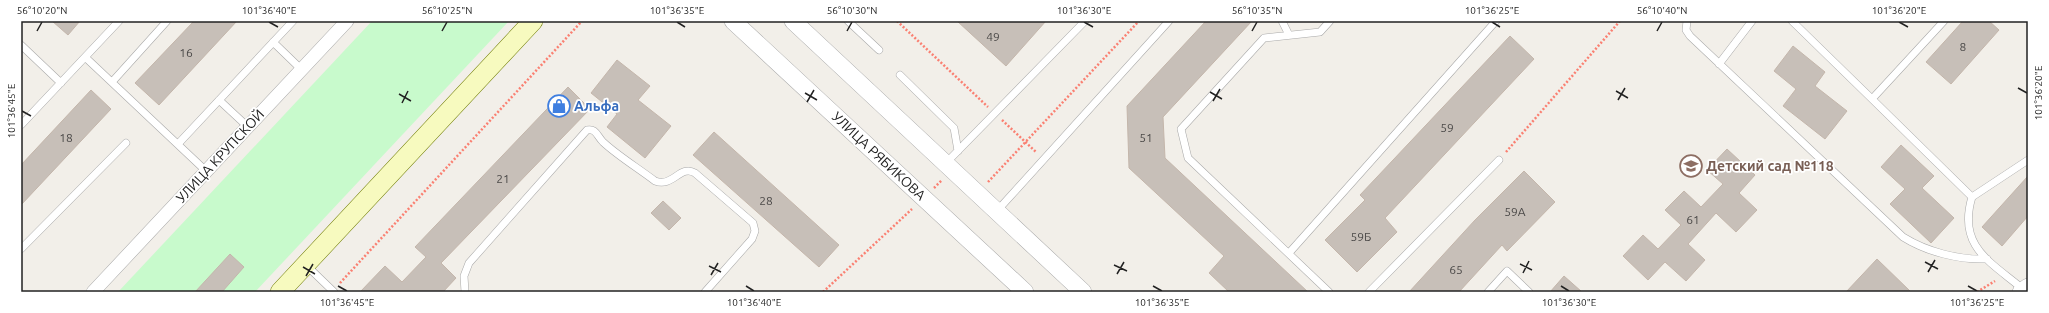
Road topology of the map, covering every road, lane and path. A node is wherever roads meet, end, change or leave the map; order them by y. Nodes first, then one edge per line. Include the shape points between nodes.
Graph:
1 (119, 21) edge
2 (167, 21) edge
3 (293, 21) edge
4 (347, 21) edge
5 (533, 21) edge
6 (582, 21) edge
7 (733, 21) edge
8 (793, 21) edge
9 (848, 21) edge
10 (897, 21) edge
11 (1085, 21) edge
12 (1139, 21) edge
13 (1169, 21) edge
14 (1282, 21) edge
15 (1330, 21) edge
16 (1496, 21) edge
17 (1620, 21) edge
18 (1687, 21) edge
19 (1752, 21) edge
20 (1792, 21) edge
21 (1944, 21) edge
22 (1289, 36) junction
23 (273, 42) junction
24 (21, 45) edge
25 (879, 50) dead end
26 (85, 57) junction
27 (1718, 64) junction
28 (302, 70) junction
29 (900, 75) dead end
30 (112, 82) junction
31 (62, 83) junction
32 (1872, 99) junction
33 (219, 100) junction
34 (995, 113) junction
35 (21, 125) edge
36 (248, 127) junction
37 (1025, 142) junction
38 (126, 143) dead end
39 (178, 144) junction
40 (958, 151) junction
41 (1043, 160) junction
42 (1499, 160) joint
43 (2028, 160) edge
44 (948, 168) junction
45 (206, 171) junction
46 (987, 183) dead end
47 (1972, 197) junction
48 (924, 198) junction
49 (996, 212) junction
50 (21, 249) edge
51 (1289, 252) junction
52 (1987, 259) junction
53 (306, 265) junction
54 (2006, 275) junction
55 (2024, 290) edge
56 (333, 291) edge
57 (93, 292) edge
58 (280, 292) edge
59 (465, 292) edge
60 (705, 292) edge
61 (823, 292) edge
62 (1025, 292) edge
63 (1083, 292) edge
64 (1329, 292) edge
65 (1369, 292) edge
66 (1488, 292) edge
67 (1529, 292) edge
68 (1977, 292) edge

1 - 26 lane
2 - 30 lane
3 - 23 lane
4 - 28 street, УЛИЦА КРУПСКОЙ
5 - 53 main road
6 - 56 path
7 - 48 street, УЛИЦА РЯБИКОВА
8 - 44 street
9 - 25 lane
10 - 34 path
11 - 34 lane
12 - 37 path
13 - 41 lane
14 - 22 lane
15 - 22 lane via 1320,32
16 - 51 lane
17 - 42 path
18 - 27 lane via 1686,30 1690,36
19 - 27 lane
20 - 32 lane
21 - 32 lane
22 - 51 lane via 1264,38 1181,129 1188,158
23 - 28 lane
23 - 33 lane
24 - 31 lane
26 - 30 lane
26 - 31 lane
27 - 52 lane via 1903,237 1922,247 1967,260
28 - 36 street, УЛИЦА КРУПСКОЙ
29 - 40 lane via 954,128
30 - 39 lane
31 - 35 lane
32 - 47 lane
33 - 36 lane
33 - 39 lane
34 - 37 path
34 - 40 lane
36 - 45 street, УЛИЦА КРУПСКОЙ
37 - 41 path
37 - 46 path
38 - 50 lane
39 - 45 lane
40 - 44 lane
41 - 49 lane
42 - 65 lane
43 - 47 lane
44 - 48 path
44 - 49 street
45 - 57 street, УЛИЦА КРУПСКОЙ
47 - 52 lane via 1968,230 1972,241
48 - 61 path
48 - 62 street, УЛИЦА РЯБИКОВА
49 - 63 street
51 - 64 lane
52 - 54 lane
53 - 56 lane
53 - 58 main road
54 - 55 lane
54 - 68 path
59 - 60 lane via 464,276 469,263 587,130 591,129 602,141 662,184 690,170 753,223 755,231 752,239
66 - 67 lane via 1507,271

